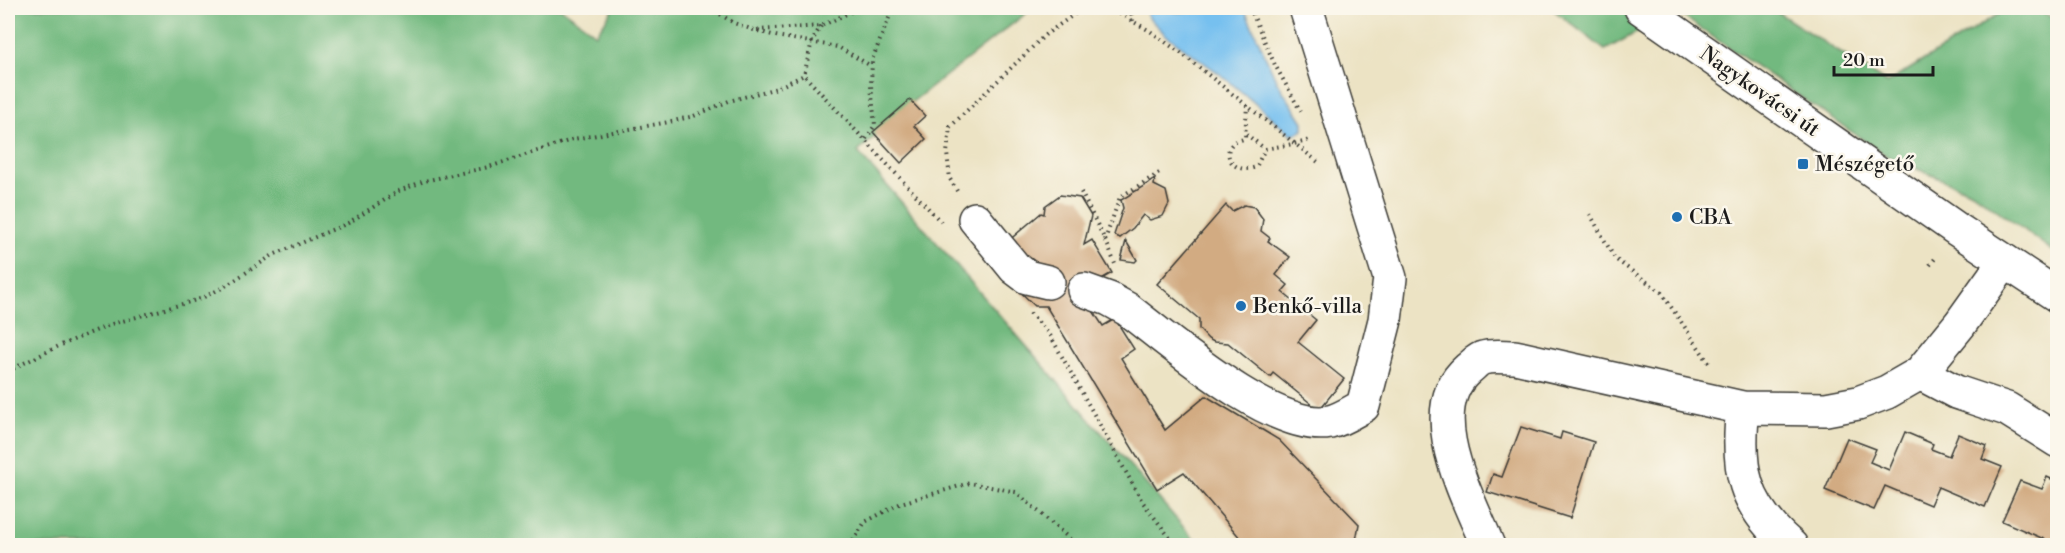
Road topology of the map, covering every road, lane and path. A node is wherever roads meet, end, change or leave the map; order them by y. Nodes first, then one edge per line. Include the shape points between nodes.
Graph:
1 (710, 8) edge
2 (859, 8) edge
3 (893, 8) edge
4 (1083, 8) edge
5 (1109, 8) edge
6 (1130, 8) edge
7 (1250, 8) edge
8 (1306, 8) edge
9 (1641, 8) edge
10 (1134, 22) junction
11 (821, 26) junction
12 (754, 30) junction
13 (812, 41) junction
14 (871, 66) junction
15 (804, 75) junction
16 (1247, 105) junction
17 (1302, 113) dead end
18 (1246, 134) junction
19 (866, 139) junction
20 (1295, 144) junction
21 (1265, 149) junction
22 (1344, 161) junction
23 (1161, 172) dead end
24 (1081, 192) dead end
25 (1590, 214) dead end
26 (975, 219) joint
27 (942, 223) dead end
28 (1105, 241) junction
29 (2005, 261) junction
30 (1048, 282) dead end
31 (1097, 295) joint
32 (2058, 296) edge
33 (1027, 310) dead end
34 (8, 371) edge
35 (1920, 373) junction
36 (1738, 407) junction
37 (2058, 441) edge
38 (695, 540) dead end
39 (706, 546) edge
40 (850, 546) edge
41 (1078, 546) edge
42 (1176, 546) edge
43 (1488, 546) edge
44 (1791, 546) edge

1 - 12 path
2 - 11 path
3 - 14 path
4 - 26 path via 1046,35 950,127 946,153 950,179
5 - 10 path
6 - 10 path
7 - 17 path
8 - 22 street
9 - 29 street, Nagykovácsi út
10 - 16 path
11 - 12 path
11 - 13 path
12 - 13 path
13 - 14 path via 838,47
13 - 15 path
14 - 19 path via 874,125
15 - 19 path
15 - 34 path via 693,116 574,139 510,161 424,181 399,191 348,223 273,255 201,299 112,324
16 - 18 path
16 - 20 path
18 - 21 path
18 - 21 path via 1230,150 1234,166 1244,170 1256,167
19 - 27 path
20 - 21 path
20 - 22 path via 1319,163
20 - 22 path via 1310,139 1313,132 1324,152
22 - 31 street via 1390,278 1385,320 1363,406 1343,417 1328,422 1305,422 1272,410 1232,389 1127,309
23 - 28 path via 1120,197
24 - 28 path
25 - 36 path via 1615,259 1660,292
26 - 30 street via 1015,268 1027,277
28 - 31 path via 1118,273
29 - 32 street, Nagykovácsi út
29 - 35 street
33 - 42 path via 1054,342 1142,501
35 - 36 street via 1887,392 1826,409
35 - 37 street via 1956,392 2007,409
36 - 43 street via 1515,357 1481,358 1461,375 1449,400 1448,430 1453,459
36 - 44 street via 1740,455 1748,493 1771,529
38 - 39 path
40 - 41 path via 865,522 901,503 970,483 1016,492

